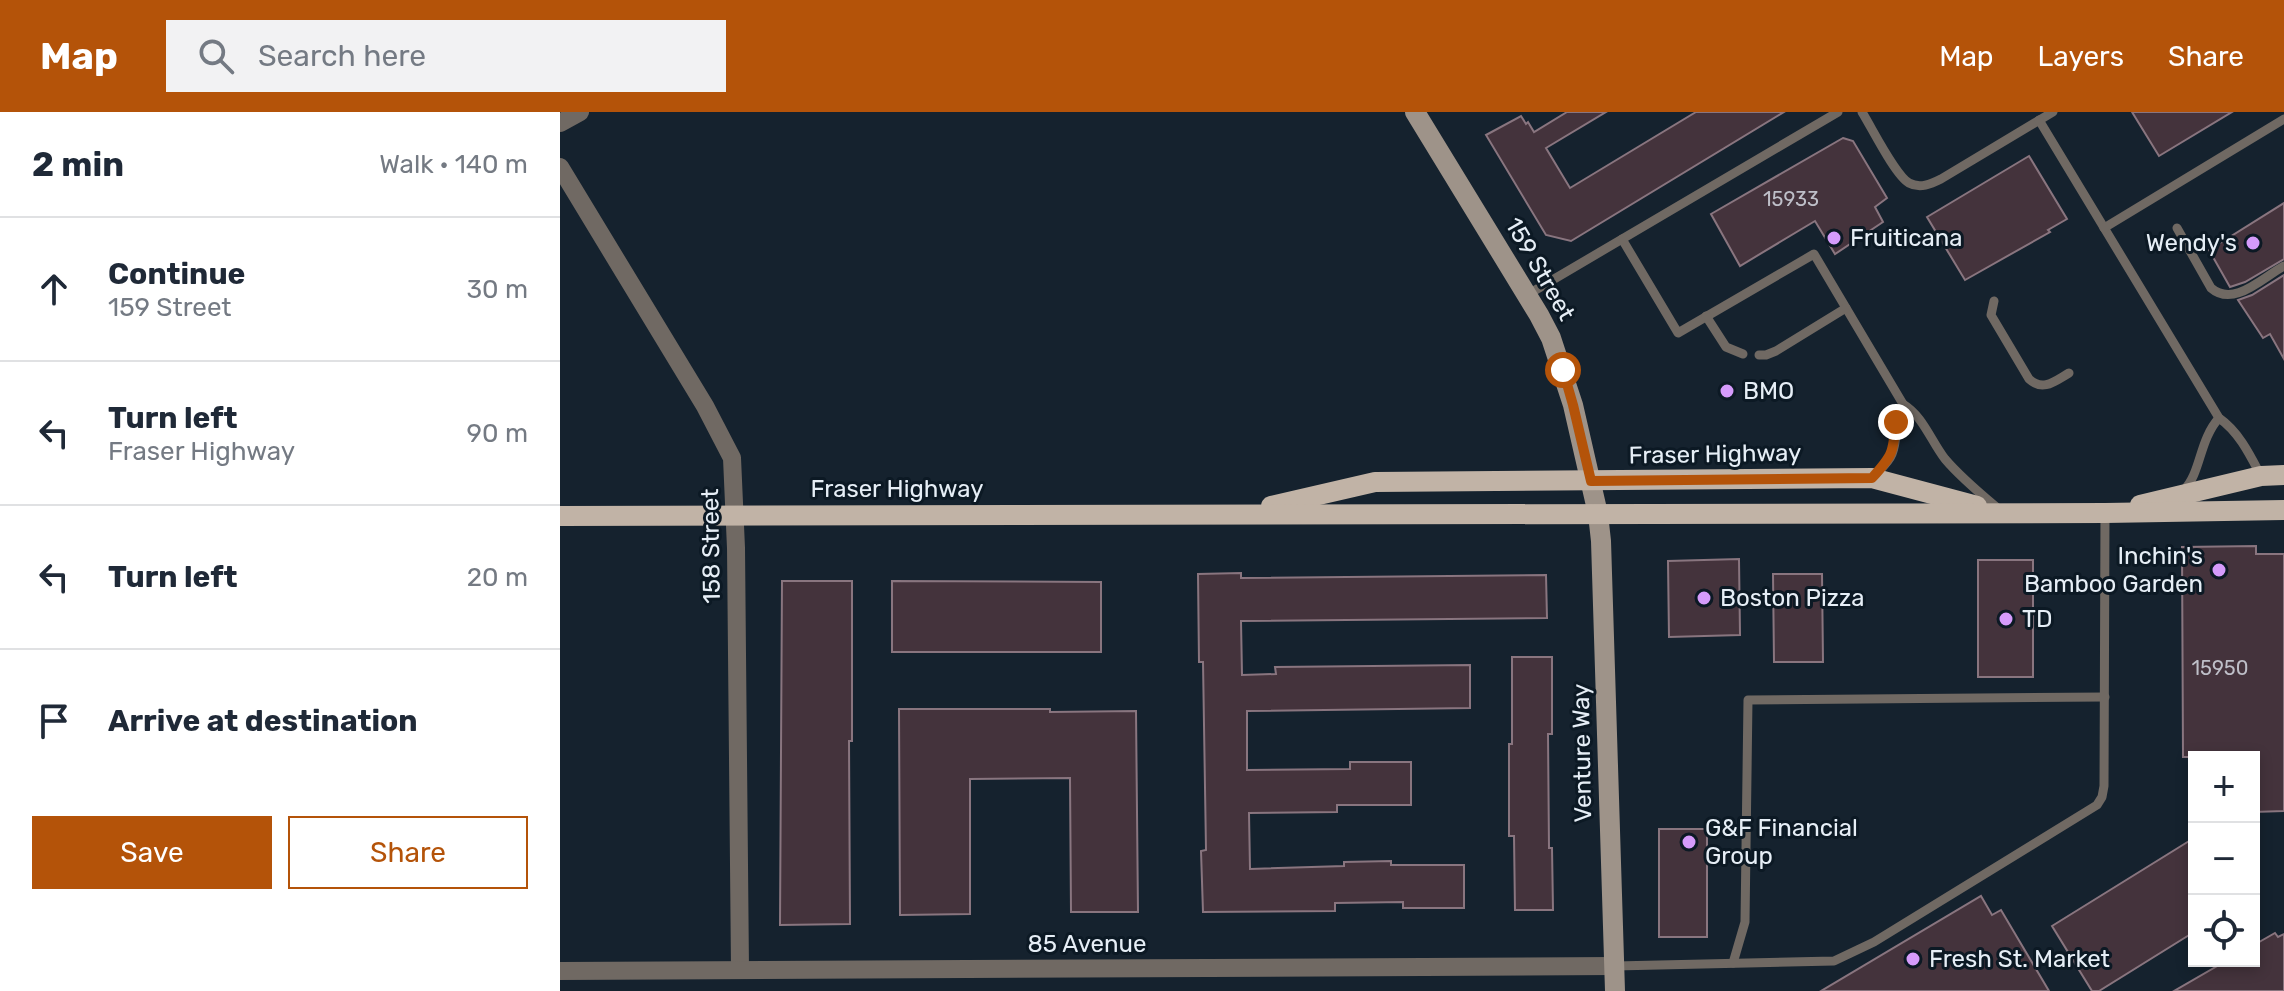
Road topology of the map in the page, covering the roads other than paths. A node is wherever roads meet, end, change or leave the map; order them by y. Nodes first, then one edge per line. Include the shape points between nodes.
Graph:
1 (580, 112) edge
2 (1415, 112) edge
3 (1838, 112) edge
4 (1862, 112) edge
5 (2053, 112) edge
6 (2284, 119) edge
7 (2039, 120) junction
8 (560, 123) edge
9 (560, 167) edge
10 (2104, 228) junction
11 (2177, 228) dead end
12 (1622, 239) junction
13 (2284, 266) edge
14 (1527, 295) junction
15 (1994, 301) dead end
16 (1846, 308) junction
17 (1706, 316) junction
18 (1743, 354) dead end
19 (1759, 355) dead end
20 (2069, 373) dead end
21 (1903, 404) junction
22 (2219, 418) junction
23 (2284, 475) edge
24 (2261, 476) junction
25 (1872, 478) junction
26 (1591, 481) junction
27 (2178, 495) junction
28 (2284, 510) edge
29 (2004, 513) junction
30 (2105, 513) junction
31 (1234, 514) junction
32 (1598, 514) junction
33 (560, 516) edge
34 (735, 517) junction
35 (2105, 697) junction
36 (1733, 963) junction
37 (1615, 966) junction
38 (740, 970) junction
39 (560, 971) edge
40 (1615, 991) edge

1 - 8 street
2 - 14 street, 159 Street
3 - 12 lane
4 - 7 lane via 1901,175 1920,186 1941,179
5 - 7 lane
6 - 10 lane
7 - 10 lane
9 - 34 street, 158 Street via 723,439 732,458
10 - 22 lane
11 - 13 lane via 2211,288 2225,297
12 - 14 lane
12 - 17 lane via 1678,333
14 - 26 street, 159 Street via 1563,370
15 - 20 lane via 1991,315 2029,379 2048,385
16 - 17 lane via 1814,254
16 - 19 lane via 1776,351
16 - 21 lane
17 - 18 lane via 1726,347
21 - 25 lane via 1892,455
21 - 29 lane via 1962,478
22 - 24 lane via 2240,439
22 - 27 lane via 2209,429 2189,485
23 - 24 main road, Fraser Highway
24 - 27 main road, Fraser Highway
25 - 26 main road, Fraser Highway
25 - 29 main road, Fraser Highway
26 - 31 main road, Fraser Highway via 1375,482
26 - 32 street, 159 Street
27 - 30 main road, Fraser Highway
28 - 30 main road, Fraser Highway
29 - 30 main road, Fraser Highway
29 - 32 main road, Fraser Highway
30 - 35 lane
31 - 32 main road, Fraser Highway
31 - 34 main road, Fraser Highway
32 - 37 street, Venture Way
33 - 34 main road, Fraser Highway
34 - 38 street, 158 Street
35 - 36 lane via 2103,792 2092,809 1850,956 1834,961
35 - 36 lane via 1748,700 1745,922
36 - 37 lane
37 - 38 street, 85 Avenue
37 - 40 street, Venture Way
38 - 39 street, 85 Avenue

